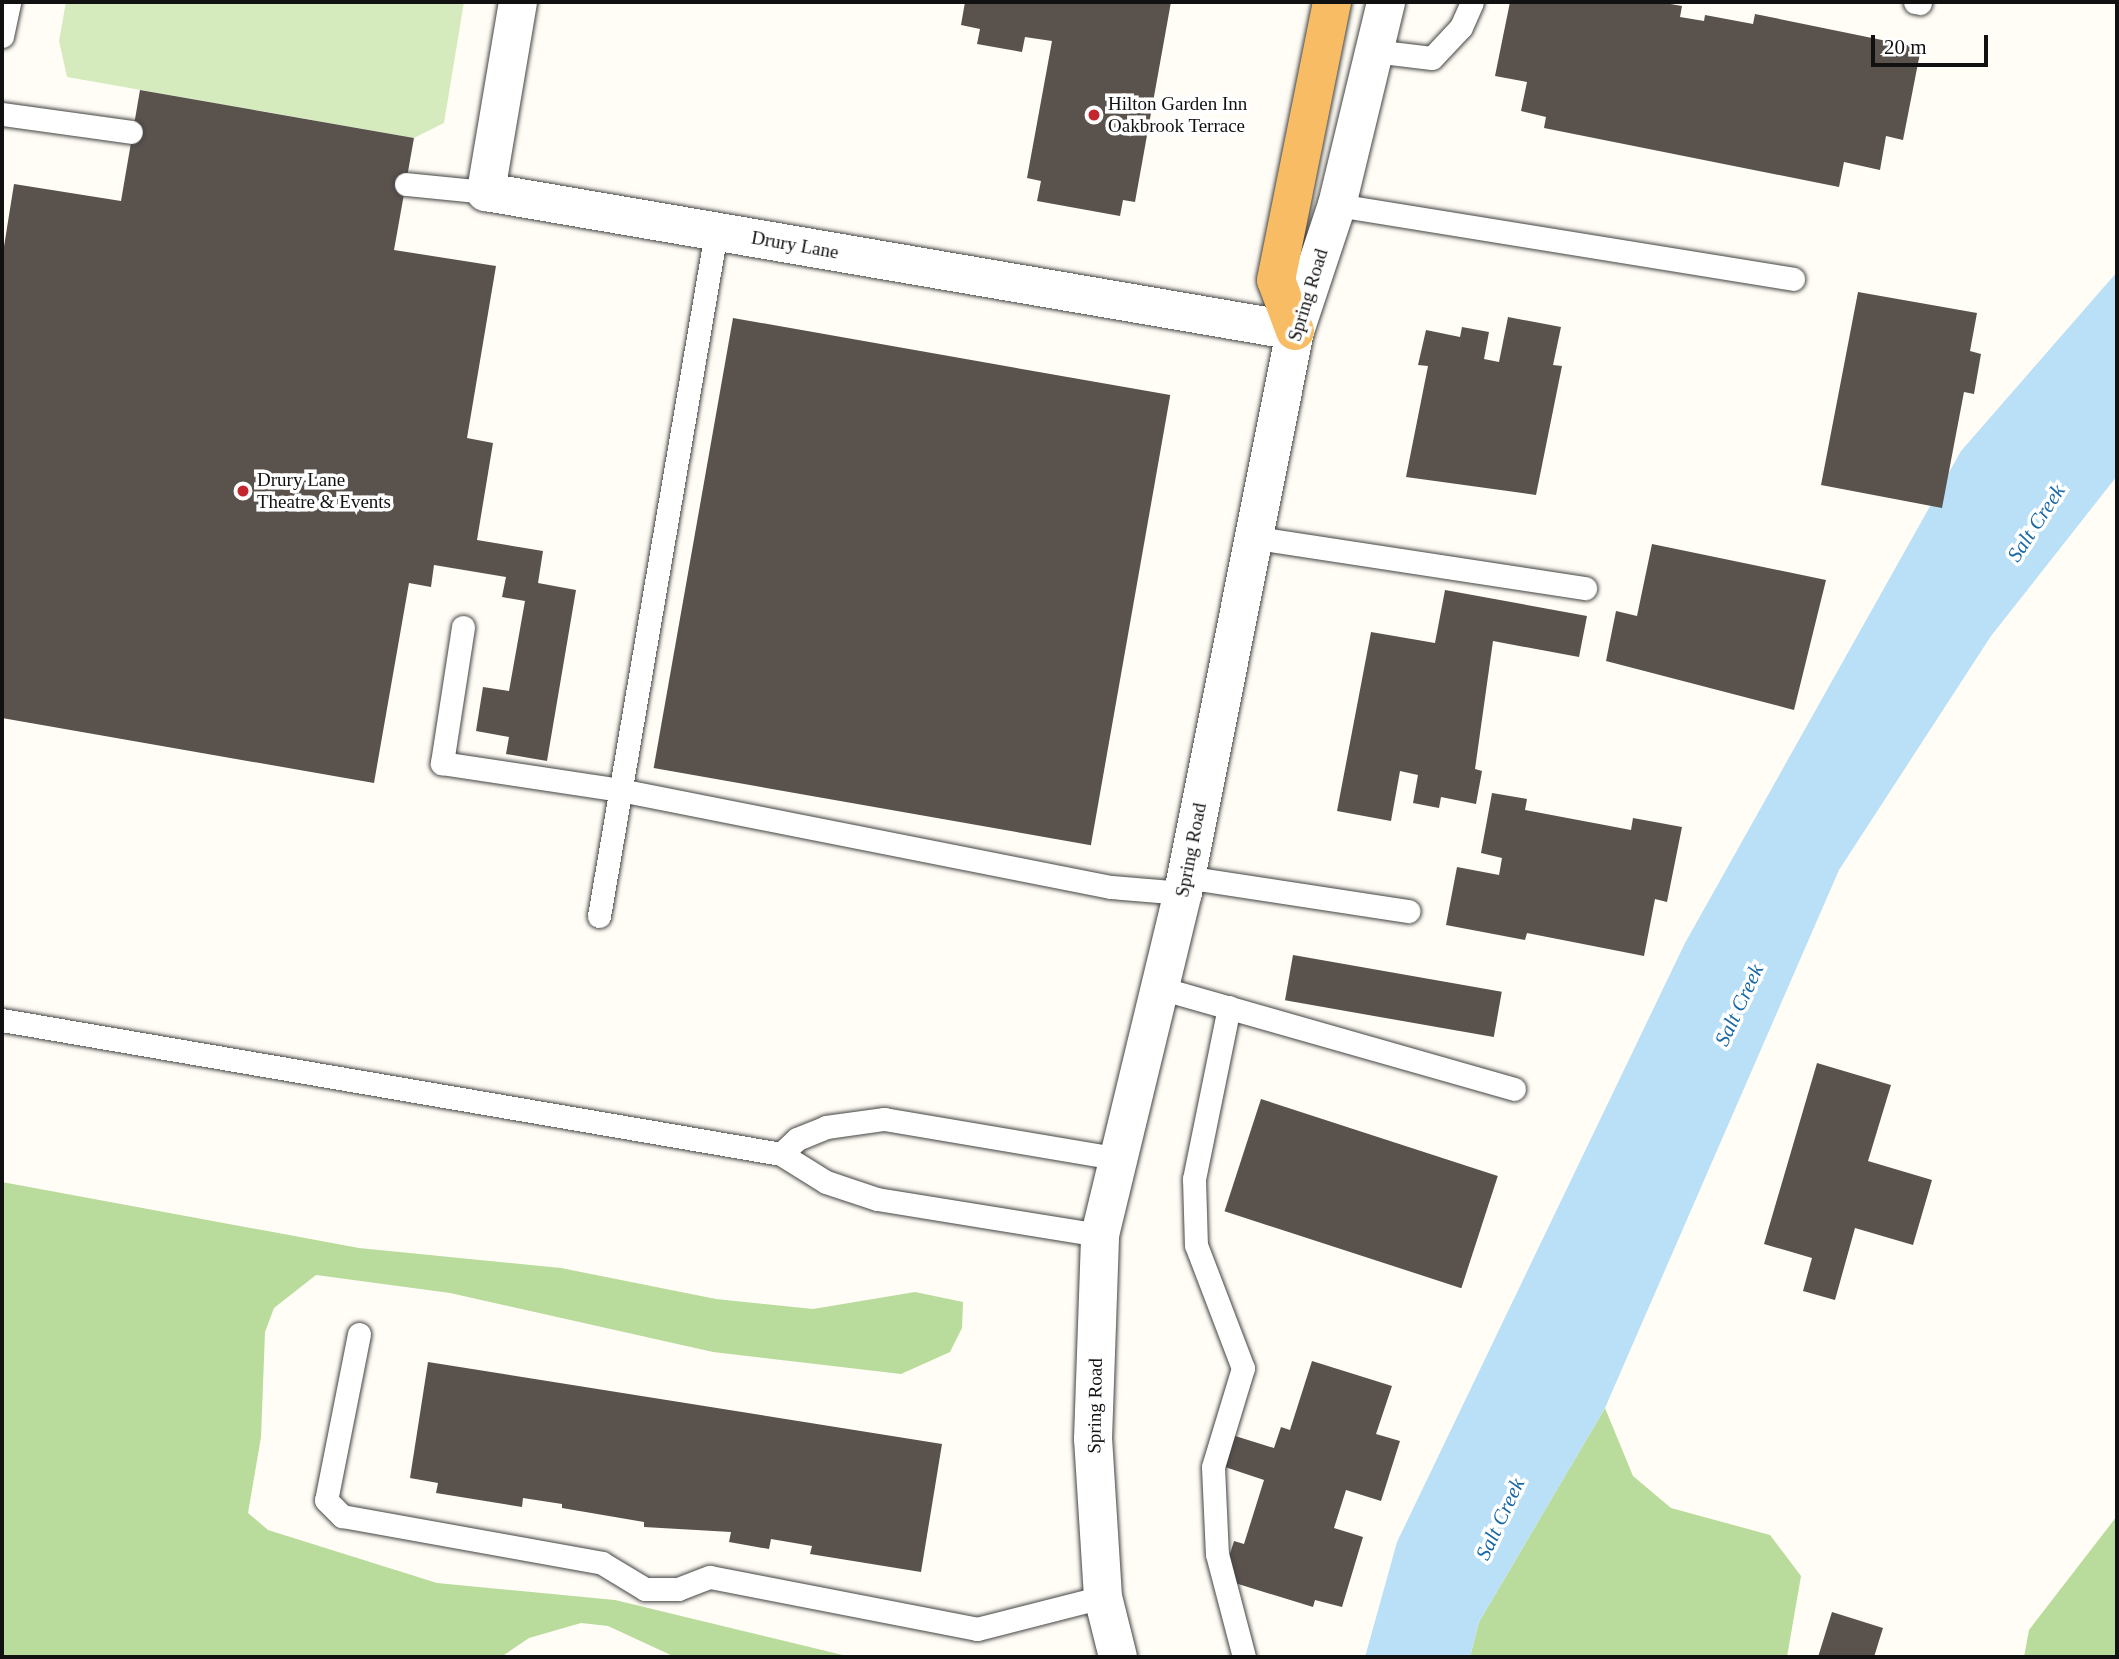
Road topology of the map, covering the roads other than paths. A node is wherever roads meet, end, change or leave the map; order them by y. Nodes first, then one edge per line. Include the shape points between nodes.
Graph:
1 (9, 2) edge
2 (518, 2) edge
3 (1332, 2) edge
4 (1386, 2) edge
5 (1472, 2) edge
6 (2, 36) edge
7 (1374, 51) junction
8 (2, 114) edge
9 (131, 132) dead end
10 (406, 184) dead end
11 (486, 192) junction
12 (1337, 205) junction
13 (716, 232) junction
14 (1793, 279) dead end
15 (1295, 331) junction
16 (1251, 537) junction
17 (1585, 588) dead end
18 (463, 627) dead end
19 (620, 790) junction
20 (1185, 886) junction
21 (1408, 911) dead end
22 (599, 916) dead end
23 (1160, 988) junction
24 (1229, 1007) junction
25 (2, 1020) edge
26 (1514, 1089) dead end
27 (781, 1154) junction
28 (1115, 1157) junction
29 (1100, 1235) junction
30 (359, 1334) dead end
31 (1103, 1597) junction
32 (1118, 1657) edge
33 (1244, 1657) edge

1 - 6 lane
2 - 11 street
3 - 15 highway via 1276,280
4 - 7 street, Spring Road
5 - 7 lane via 1461,27 1432,58
7 - 12 street, Spring Road
8 - 9 lane
10 - 11 lane
11 - 13 street, Drury Lane
12 - 14 lane
12 - 15 street, Spring Road
13 - 15 street, Drury Lane
13 - 19 lane
15 - 16 street, Spring Road
16 - 17 lane
16 - 20 street, Spring Road
18 - 19 lane via 442,763
19 - 20 lane via 1111,887
19 - 22 lane
20 - 21 lane
20 - 23 street, Spring Road
23 - 24 lane
23 - 28 street, Spring Road
24 - 26 lane
24 - 33 lane via 1194,1179 1196,1244 1243,1368 1213,1467 1217,1554
25 - 27 lane
27 - 28 lane via 797,1139 826,1126 884,1119
27 - 29 lane via 826,1182 877,1199
28 - 29 street, Spring Road
29 - 31 street, Spring Road via 1093,1438
30 - 31 lane via 326,1500 342,1516 602,1563 645,1588 678,1589 710,1577 977,1629
31 - 32 street, Spring Road

